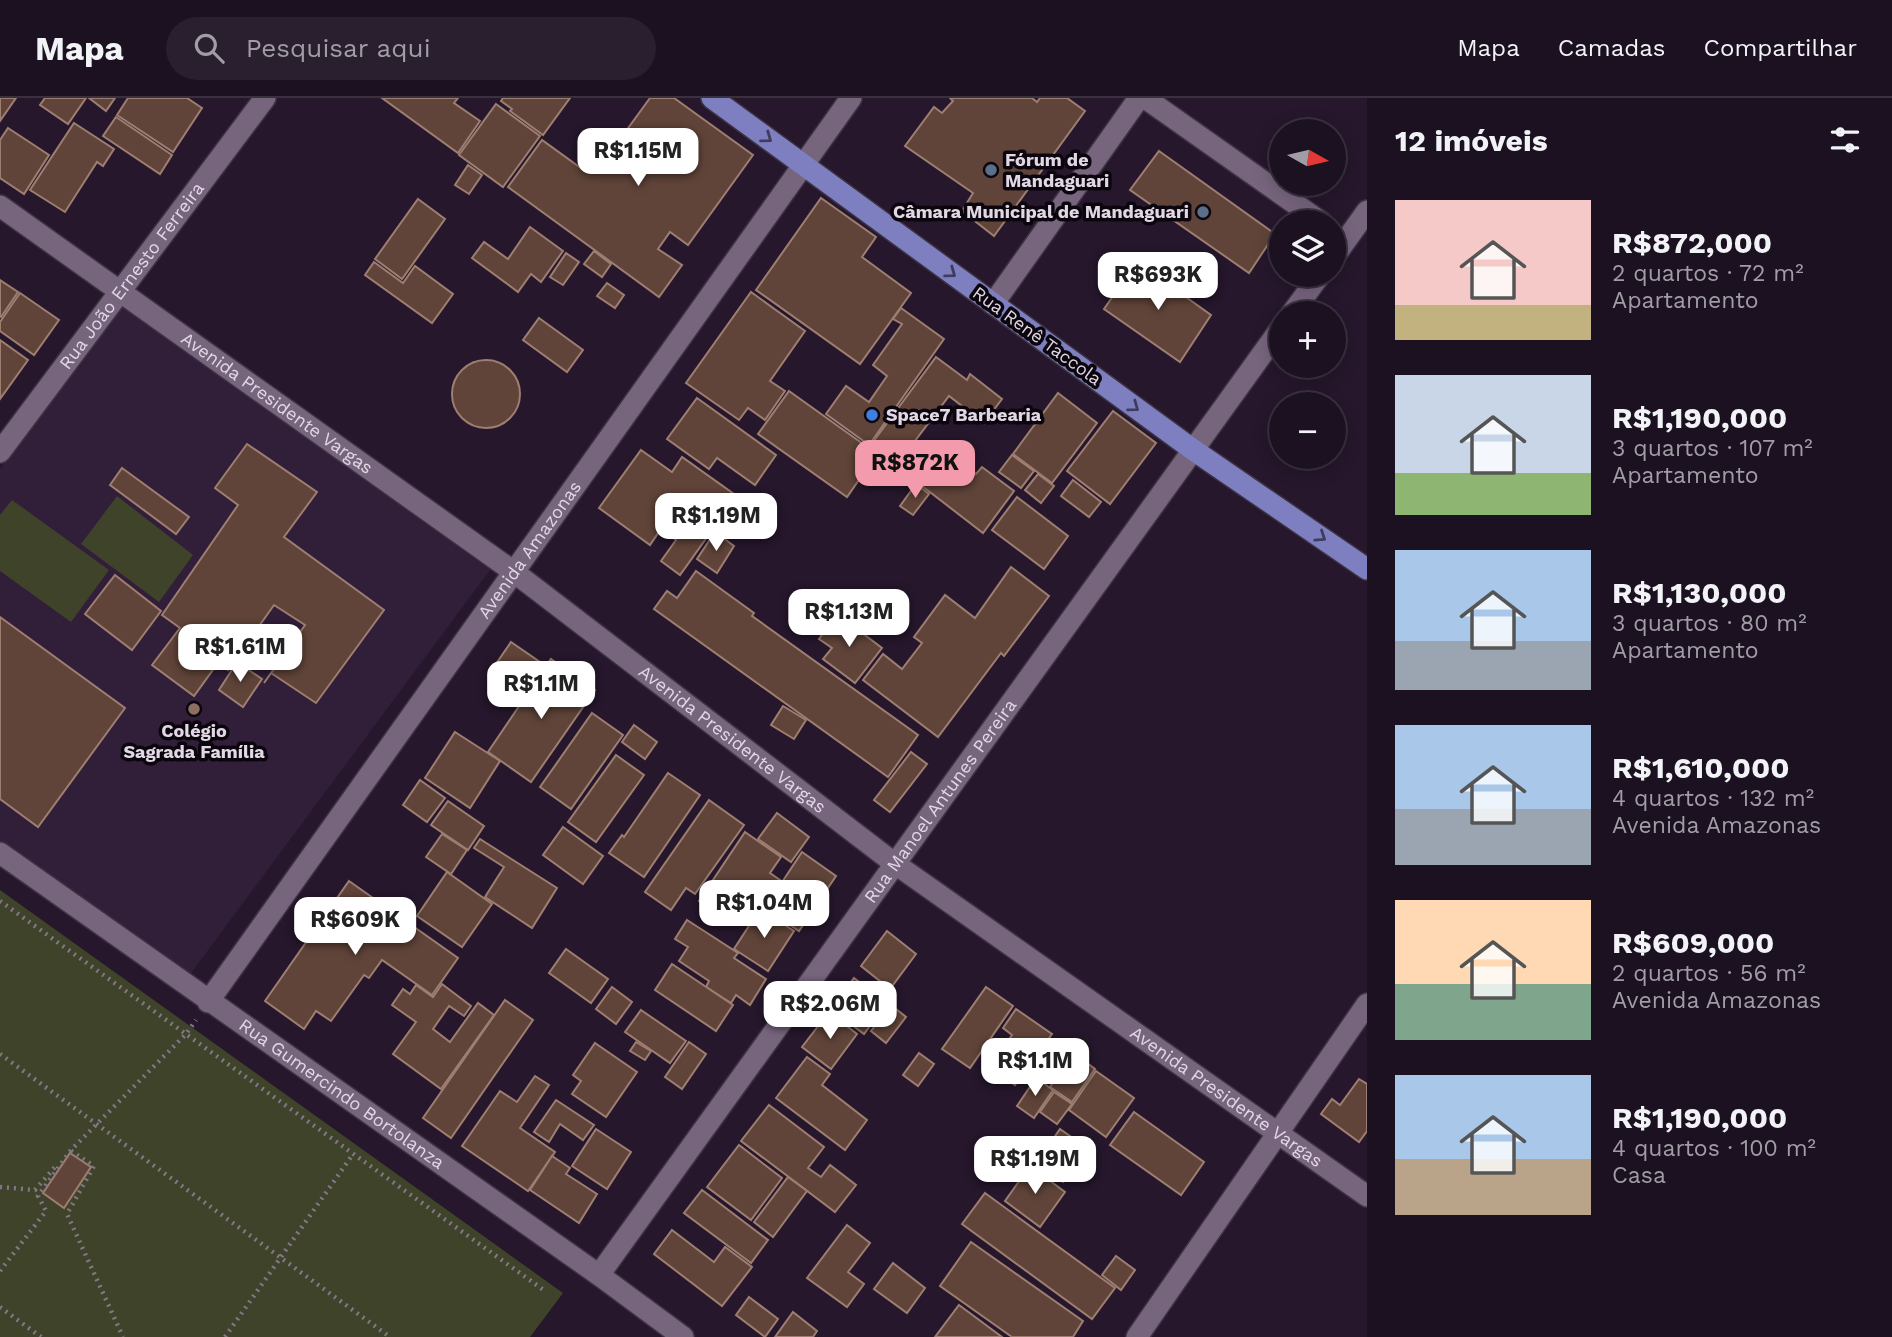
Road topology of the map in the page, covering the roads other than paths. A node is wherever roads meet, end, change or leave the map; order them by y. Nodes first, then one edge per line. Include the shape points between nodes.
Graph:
1 (265, 98) edge
2 (712, 98) edge
3 (851, 98) edge
4 (1139, 98) edge
5 (1145, 98) edge
6 (803, 164) junction
7 (0, 206) edge
8 (1304, 210) edge
9 (1367, 211) edge
10 (1346, 234) edge
11 (119, 291) junction
12 (993, 304) junction
13 (1269, 344) edge
14 (1192, 449) junction
15 (0, 452) edge
16 (1367, 569) edge
17 (514, 572) junction
18 (0, 853) edge
19 (894, 863) junction
20 (208, 1002) junction
21 (1367, 1004) edge
22 (1278, 1136) junction
23 (1367, 1196) edge
24 (600, 1275) junction
25 (682, 1337) edge
26 (1137, 1337) edge

1 - 11 street, Rua João Ernesto Ferreira
2 -> 6 main road, Rua Renê Taccola
3 - 6 street, Avenida Amazonas
4 - 12 street
5 - 8 street
6 -> 12 main road, Rua Renê Taccola
6 - 17 street, Avenida Amazonas
7 - 11 street, Avenida Presidente Vargas
9 - 10 street
11 - 15 street, Rua João Ernesto Ferreira
11 - 17 street, Avenida Presidente Vargas
12 -> 14 main road, Rua Renê Taccola
13 - 14 street, Rua Manoel Antunes Pereira
14 -> 16 main road, Rua Renê Taccola
14 - 19 street, Rua Manoel Antunes Pereira
17 - 19 street, Avenida Presidente Vargas
17 - 20 street, Avenida Amazonas
18 - 20 street, Rua Gumercindo Bortolanza
19 - 22 street, Avenida Presidente Vargas
19 - 24 street, Rua Manoel Antunes Pereira
20 - 24 street, Rua Gumercindo Bortolanza
21 - 22 street
22 - 23 street, Avenida Presidente Vargas
22 - 26 street
24 - 25 street, Rua Gumercindo Bortolanza

